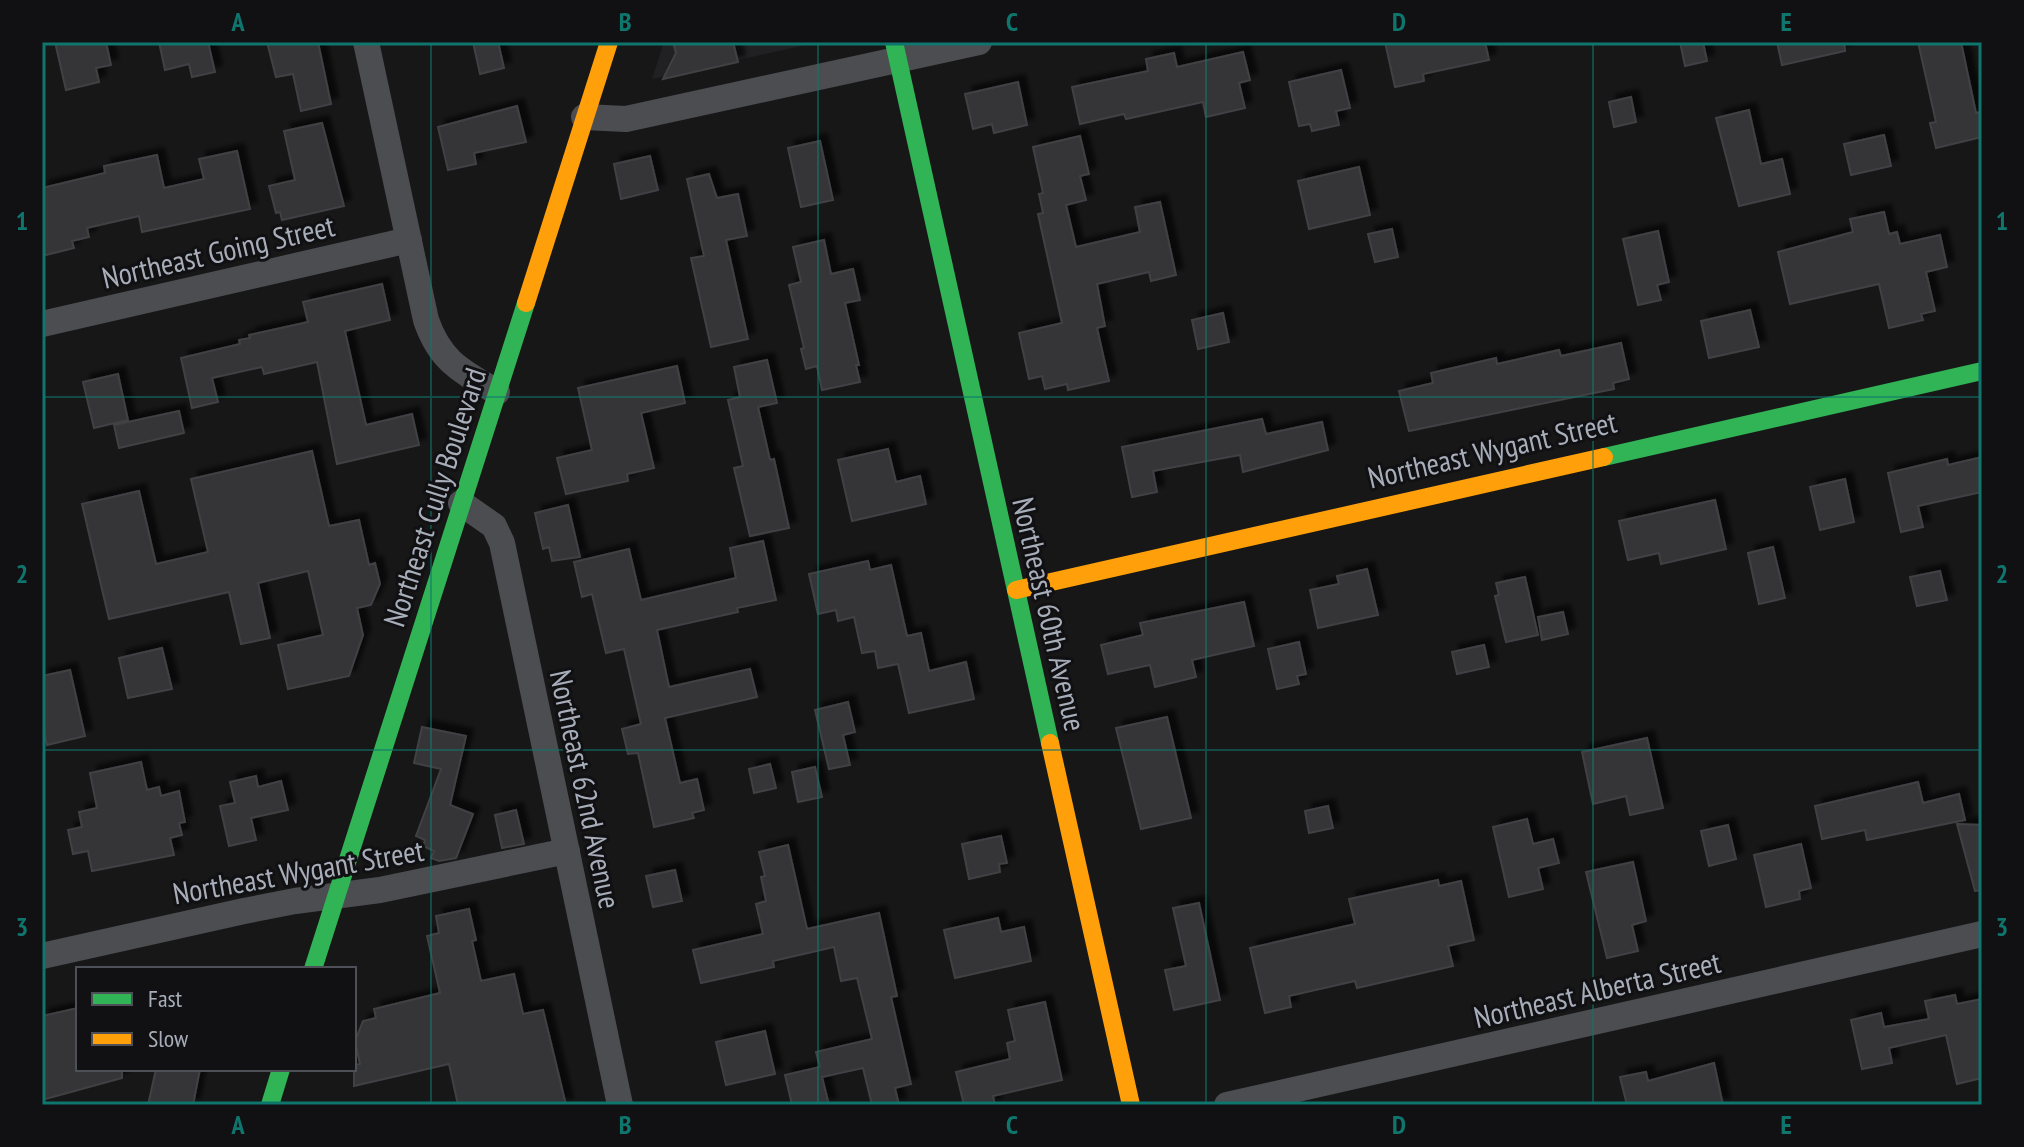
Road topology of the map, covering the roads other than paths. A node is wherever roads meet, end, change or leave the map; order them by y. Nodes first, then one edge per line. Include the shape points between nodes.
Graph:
1 (366, 42) edge
2 (609, 42) edge
3 (979, 42) edge
4 (896, 51) edge
5 (584, 117) junction
6 (409, 240) junction
7 (42, 324) edge
8 (1982, 371) edge
9 (497, 392) junction
10 (461, 503) junction
11 (1016, 590) junction
12 (567, 851) junction
13 (337, 896) junction
14 (1982, 934) edge
15 (42, 956) edge
16 (314, 967) edge
17 (280, 1071) edge
18 (270, 1105) edge
19 (620, 1105) edge
20 (1131, 1105) edge
21 (1227, 1105) edge

1 - 6 street
2 - 5 street, Northeast Cully Boulevard
3 - 4 street
4 - 5 street via 626,119
4 - 11 street, Northeast 60th Avenue
5 - 9 street, Northeast Cully Boulevard
6 - 7 street, Northeast Going Street
6 - 9 street via 433,341 455,367
8 - 11 street, Northeast Wygant Street
9 - 10 street, Northeast Cully Boulevard
10 - 12 street, Northeast 62nd Avenue via 494,526 502,543
10 - 13 street, Northeast Cully Boulevard
11 - 20 street, Northeast 60th Avenue
12 - 13 street, Northeast Wygant Street
12 - 19 street, Northeast 62nd Avenue
13 - 15 street, Northeast Wygant Street
13 - 16 street, Northeast Cully Boulevard
14 - 21 street, Northeast Alberta Street
17 - 18 street

